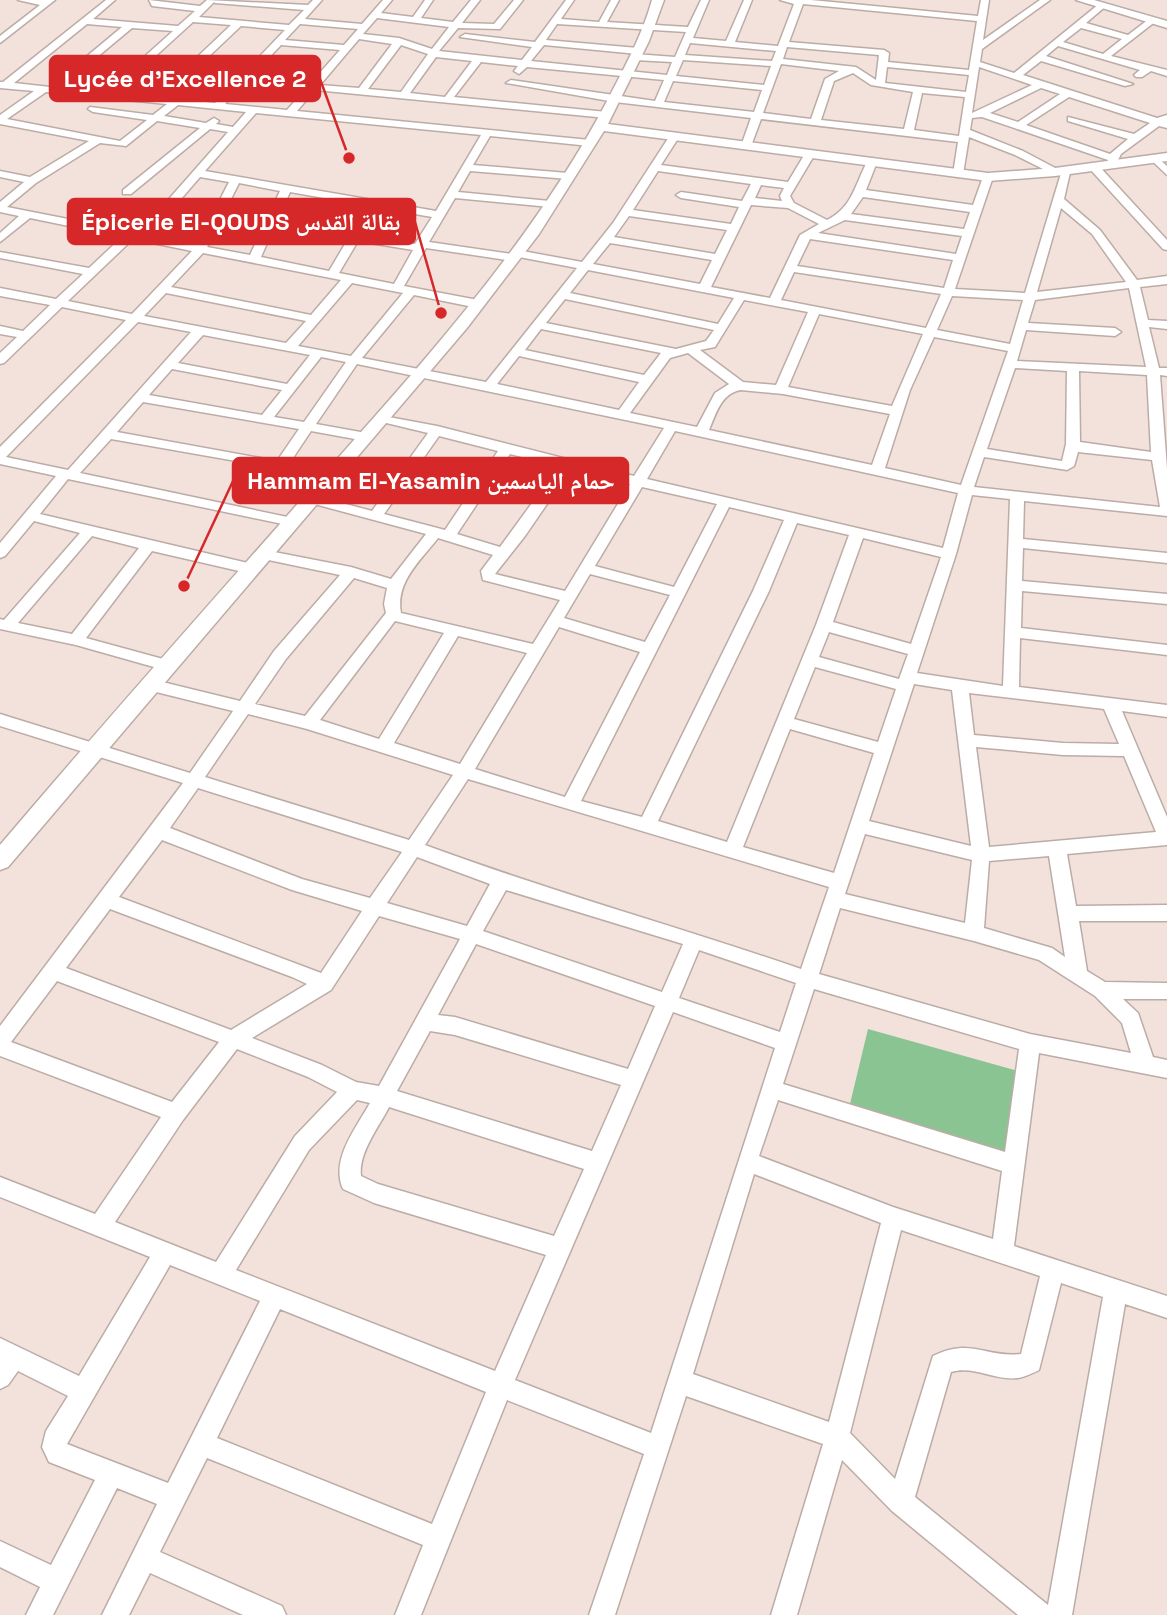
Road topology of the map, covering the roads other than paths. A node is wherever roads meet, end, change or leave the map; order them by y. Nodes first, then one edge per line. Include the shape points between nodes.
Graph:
1 (22, 0) edge
2 (111, 0) edge
3 (213, 0) edge
4 (388, 0) edge
5 (429, 0) edge
6 (476, 0) edge
7 (519, 0) edge
8 (570, 0) edge
9 (615, 0) edge
10 (658, 0) edge
11 (705, 0) edge
12 (748, 0) edge
13 (785, 0) edge
14 (985, 0) edge
15 (1046, 0) edge
16 (1082, 0) edge
17 (49, 1) edge
18 (156, 1) edge
19 (799, 1) edge
20 (265, 2) edge
21 (315, 4) edge
22 (1102, 6) junction
23 (202, 9) junction
24 (375, 15) junction
25 (191, 19) junction
26 (983, 19) junction
27 (415, 20) junction
28 (85, 21) junction
29 (555, 21) junction
30 (1152, 21) junction
31 (239, 23) junction
32 (295, 24) junction
33 (602, 24) junction
34 (1078, 24) junction
35 (130, 25) junction
36 (457, 25) junction
37 (1167, 25) edge
38 (365, 27) junction
39 (649, 27) junction
40 (180, 29) junction
41 (692, 30) junction
42 (448, 35) junction
43 (358, 36) junction
44 (1128, 38) junction
45 (0, 40) edge
46 (688, 40) junction
47 (399, 41) junction
48 (278, 42) junction
49 (540, 43) junction
50 (1056, 43) junction
51 (729, 44) junction
52 (782, 47) junction
53 (979, 47) junction
54 (347, 48) junction
55 (433, 54) junction
56 (636, 54) junction
57 (1038, 57) junction
58 (1104, 57) junction
59 (679, 58) junction
60 (478, 59) junction
61 (525, 63) junction
62 (776, 63) junction
63 (883, 64) junction
64 (975, 68) junction
65 (850, 69) junction
66 (1146, 69) junction
67 (627, 73) junction
68 (1167, 73) edge
69 (1016, 76) junction
70 (671, 78) junction
71 (511, 83) junction
72 (1041, 84) junction
73 (2, 85) edge
74 (880, 85) junction
75 (313, 87) junction
76 (767, 88) junction
77 (48, 90) junction
78 (918, 90) junction
79 (360, 92) junction
80 (1068, 93) junction
81 (1116, 94) junction
82 (108, 95) junction
83 (970, 95) junction
84 (403, 96) junction
85 (615, 99) junction
86 (158, 100) junction
87 (447, 100) junction
88 (176, 102) junction
89 (659, 103) junction
90 (497, 105) junction
91 (223, 107) junction
92 (93, 108) dead end
93 (253, 110) junction
94 (981, 113) junction
95 (289, 114) junction
96 (759, 114) junction
97 (157, 118) junction
98 (1072, 119) dead end
99 (0, 120) edge
100 (967, 120) junction
101 (604, 121) junction
102 (815, 121) junction
103 (1165, 121) edge
104 (208, 126) junction
105 (1017, 127) junction
106 (235, 130) junction
107 (487, 133) junction
108 (908, 133) junction
109 (964, 136) junction
110 (674, 137) junction
111 (1135, 138) junction
112 (98, 140) junction
113 (590, 144) junction
114 (746, 146) junction
115 (810, 154) junction
116 (1160, 158) edge
117 (1112, 161) junction
118 (872, 162) junction
119 (1093, 166) junction
120 (466, 167) junction
121 (654, 167) junction
122 (1061, 171) junction
123 (1167, 172) edge
124 (198, 173) junction
125 (0, 174) edge
126 (958, 174) junction
127 (568, 176) junction
128 (988, 177) junction
129 (236, 179) junction
130 (32, 181) junction
131 (758, 181) junction
132 (791, 186) junction
133 (287, 187) junction
134 (127, 192) dead end
135 (861, 193) junction
136 (450, 194) junction
137 (681, 195) dead end
138 (1058, 200) junction
139 (747, 203) junction
140 (550, 204) junction
141 (790, 205) junction
142 (0, 208) edge
143 (976, 209) junction
144 (626, 212) junction
145 (28, 214) junction
146 (438, 215) junction
147 (843, 216) junction
148 (270, 223) junction
149 (827, 224) junction
150 (734, 228) junction
151 (968, 233) junction
152 (806, 235) junction
153 (136, 236) junction
154 (355, 237) junction
155 (0, 239) edge
156 (606, 239) junction
157 (420, 246) junction
158 (1167, 247) edge
159 (199, 250) junction
160 (0, 255) edge
161 (515, 256) junction
162 (719, 258) junction
163 (960, 258) junction
164 (254, 260) junction
165 (584, 265) junction
166 (790, 268) junction
167 (92, 272) junction
168 (332, 275) junction
169 (349, 279) junction
170 (1167, 280) edge
171 (1134, 285) junction
172 (704, 288) junction
173 (164, 289) junction
174 (404, 290) junction
175 (0, 292) edge
176 (948, 292) junction
177 (561, 295) junction
178 (741, 296) junction
179 (1028, 297) junction
180 (774, 302) junction
181 (60, 303) junction
182 (478, 304) junction
183 (815, 310) junction
184 (139, 317) junction
185 (314, 319) junction
186 (1142, 323) junction
187 (540, 325) junction
188 (1167, 325) edge
189 (1020, 326) junction
190 (721, 328) junction
191 (0, 330) edge
192 (200, 330) junction
193 (1115, 332) dead end
194 (932, 333) junction
195 (26, 335) junction
196 (289, 348) junction
197 (692, 350) junction
198 (517, 352) junction
199 (674, 352) junction
200 (318, 353) junction
201 (1012, 356) junction
202 (0, 360) edge
203 (355, 360) junction
204 (169, 365) junction
205 (1073, 368) junction
206 (1160, 371) edge
207 (423, 373) junction
208 (648, 380) junction
209 (738, 385) junction
210 (489, 386) junction
211 (290, 388) junction
212 (780, 390) junction
213 (140, 397) junction
214 (897, 411) junction
215 (621, 416) junction
216 (383, 418) junction
217 (1161, 418) edge
218 (265, 420) junction
219 (308, 427) junction
220 (671, 427) junction
221 (437, 430) junction
222 (108, 433) junction
223 (701, 434) junction
224 (366, 437) junction
225 (1073, 444) junction
226 (507, 448) junction
227 (979, 452) junction
228 (0, 457) edge
229 (1158, 457) junction
230 (567, 464) junction
231 (281, 466) junction
232 (877, 471) junction
233 (68, 474) junction
234 (333, 476) junction
235 (640, 482) junction
236 (965, 490) junction
237 (1017, 495) junction
238 (312, 499) junction
239 (725, 502) junction
240 (1167, 510) edge
241 (32, 516) junction
242 (375, 516) junction
243 (792, 518) junction
244 (292, 522) junction
245 (89, 531) junction
246 (858, 531) junction
247 (442, 534) junction
248 (1016, 543) junction
249 (148, 546) junction
250 (0, 554) edge
251 (503, 554) junction
252 (948, 554) junction
253 (1167, 558) edge
254 (258, 562) junction
255 (586, 568) junction
256 (351, 572) junction
257 (394, 585) junction
258 (1014, 585) junction
259 (679, 593) junction
260 (569, 597) junction
261 (1167, 599) edge
262 (394, 616) junction
263 (555, 621) junction
264 (4, 625) edge
265 (824, 625) junction
266 (454, 629) junction
267 (1013, 632) junction
268 (76, 640) junction
269 (649, 649) junction
270 (537, 650) junction
271 (916, 650) junction
272 (1167, 650) edge
273 (810, 660) junction
274 (167, 666) junction
275 (906, 682) junction
276 (150, 685) junction
277 (960, 686) junction
278 (1011, 692) junction
279 (1110, 703) junction
280 (243, 707) junction
281 (1167, 711) edge
282 (0, 720) edge
283 (785, 722) junction
284 (309, 723) junction
285 (967, 740) junction
286 (384, 745) junction
287 (94, 748) junction
288 (883, 749) junction
289 (1130, 750) junction
290 (465, 770) junction
291 (192, 781) junction
292 (570, 805) junction
293 (647, 825) junction
294 (857, 825) junction
295 (159, 831) junction
296 (1166, 831) edge
297 (412, 848) junction
298 (1058, 848) junction
299 (733, 850) junction
300 (981, 855) junction
301 (0, 861) edge
302 (501, 881) junction
303 (836, 890) junction
304 (106, 900) junction
305 (373, 908) junction
306 (1167, 913) edge
307 (1070, 914) junction
308 (974, 933) junction
309 (473, 935) junction
310 (694, 940) junction
311 (53, 971) junction
312 (1078, 975) junction
313 (807, 979) junction
314 (324, 984) junction
315 (1102, 990) junction
316 (1167, 991) edge
317 (666, 1003) junction
318 (427, 1022) junction
319 (233, 1038) junction
320 (0, 1041) edge
321 (786, 1043) junction
322 (1030, 1043) junction
323 (0, 1047) edge
324 (1145, 1066) junction
325 (1167, 1069) edge
326 (633, 1080) junction
327 (771, 1089) junction
328 (354, 1090) junction
329 (386, 1097) junction
330 (176, 1113) junction
331 (747, 1161) junction
332 (597, 1163) junction
333 (1014, 1165) junction
334 (0, 1186) edge
335 (893, 1217) junction
336 (99, 1227) junction
337 (561, 1248) junction
338 (165, 1252) junction
339 (1002, 1253) junction
340 (1053, 1269) junction
341 (220, 1274) junction
342 (1116, 1289) junction
343 (275, 1296) junction
344 (1167, 1307) edge
345 (7, 1353) edge
346 (0, 1377) edge
347 (678, 1381) junction
348 (500, 1387) junction
349 (84, 1391) junction
350 (838, 1437) junction
351 (200, 1444) junction
352 (657, 1448) junction
353 (111, 1474) junction
354 (174, 1498) junction
355 (901, 1502) junction
356 (439, 1539) junction
357 (0, 1554) edge
358 (145, 1558) junction
359 (56, 1581) junction
360 (39, 1615) edge
361 (115, 1615) edge
362 (273, 1615) edge
363 (408, 1615) edge
364 (602, 1615) edge
365 (784, 1615) edge
366 (1039, 1615) edge
367 (1059, 1615) edge

1 - 17 street
2 - 28 street
3 - 20 street
3 - 23 street
4 - 24 street
5 - 27 street
6 - 36 street
7 - 36 street via 500,26
8 - 29 street
9 - 33 street
10 - 39 street
11 - 41 street
12 - 51 street
13 - 19 street
14 - 26 street
15 - 53 street
16 - 22 street
17 - 45 street
18 - 23 street
19 - 26 street
19 - 52 street
20 - 21 street
21 - 32 street
22 - 30 street
22 - 34 street
23 - 25 street
24 - 27 street
24 - 38 street
25 - 31 street
25 - 40 street
26 - 53 street
27 - 36 street
28 - 35 street
28 - 73 street
29 - 33 street
29 - 49 street
30 - 37 street
30 - 44 street
31 - 32 street
31 - 86 street
32 - 38 street
32 - 48 street
33 - 39 street
34 - 44 street
34 - 50 street
35 - 40 street
35 - 77 street
36 - 42 street
38 - 43 street
39 - 41 street
39 - 56 street
40 - 82 street
41 - 46 street
42 - 49 street
42 - 55 street
43 - 47 street
43 - 54 street
44 - 58 street
46 - 51 street
46 - 59 street
47 - 55 street
47 - 79 street
48 - 54 street
48 - 91 street
49 - 56 street
49 - 61 street
50 - 57 street
50 - 58 street
51 - 52 street
52 - 62 street
52 - 63 street via 881,52
53 - 64 street
54 - 75 street
55 - 60 street
55 - 84 street
56 - 59 street
56 - 67 street
57 - 69 street
57 - 81 street
58 - 66 street
59 - 62 street
59 - 70 street
60 - 61 street
60 - 87 street
61 - 67 street
61 - 71 street
62 - 65 street
62 - 76 street
63 - 64 street
63 - 74 street
64 - 69 street
64 - 83 street
65 - 74 street
65 - 102 street via 830,79
66 - 68 street
66 - 81 street
67 - 70 street
67 - 85 street
69 - 72 street
70 - 76 street
70 - 89 street
71 - 85 street
71 - 90 street
72 - 80 street
72 - 94 street
73 - 77 street
74 - 78 street
75 - 79 street
75 - 95 street
76 - 96 street
77 - 82 street
77 - 99 street
78 - 83 street
78 - 108 street
79 - 84 street
80 - 81 street
80 - 105 street
81 - 103 street
82 - 86 street
83 - 100 street
84 - 87 street
85 - 89 street
85 - 101 street
86 - 88 street
87 - 90 street
88 - 91 street
88 - 97 street
89 - 96 street
90 - 101 street
91 - 93 street
91 - 104 street
92 - 97 street
93 - 95 street
93 - 106 street
94 - 100 street
94 - 105 street
95 - 107 street
96 - 102 street
96 - 114 street
97 - 104 street
97 - 112 street via 122,144
98 - 111 street
99 - 112 street
100 - 109 street
101 - 110 street
101 - 113 street
102 - 108 street
103 - 111 street
104 - 106 street
104 - 134 street
105 - 117 street via 1063,139
106 - 124 street
107 - 113 street
107 - 120 street
108 - 109 street
109 - 122 street
109 - 126 street
110 - 114 street
110 - 121 street
111 - 117 street via 1116,152
112 - 130 street
113 - 127 street
114 - 115 street
115 - 118 street
115 - 132 street
116 - 117 street
116 - 123 street
117 - 119 street
118 - 126 street
118 - 135 street
119 - 122 street
119 - 158 street
120 - 127 street
120 - 136 street
121 - 131 street
121 - 144 street
122 - 128 street
122 - 138 street
124 - 129 street
124 - 153 street
125 - 130 street
126 - 128 street
127 - 140 street
128 - 143 street
129 - 133 street
129 - 159 street
130 - 142 street
131 - 132 street
131 - 139 street
132 - 141 street via 785,196
133 - 146 street
133 - 148 street
135 - 143 street
135 - 147 street
136 - 140 street
136 - 146 street
137 - 139 street
138 - 171 street via 1096,232
138 - 179 street
139 - 141 street
139 - 150 street
140 - 161 street
141 - 149 street
142 - 145 street
143 - 151 street
144 - 150 street
144 - 156 street
145 - 153 street
145 - 155 street
146 - 157 street
147 - 149 street
147 - 151 street
148 - 154 street
148 - 164 street
149 - 152 street
150 - 162 street
151 - 163 street
152 - 163 street
152 - 166 street
153 - 159 street
153 - 167 street
154 - 157 street
154 - 168 street
156 - 162 street
156 - 165 street
157 - 161 street
157 - 174 street
159 - 164 street
159 - 173 street
160 - 167 street
161 - 165 street
161 - 182 street
162 - 172 street
163 - 176 street
164 - 168 street
165 - 172 street
165 - 177 street
166 - 176 street
166 - 180 street
167 - 181 street
168 - 169 street
169 - 174 street
169 - 185 street
170 - 171 street
171 - 179 street
171 - 186 street
172 - 178 street
173 - 184 street
173 - 185 street
174 - 182 street
174 - 203 street
175 - 181 street
176 - 179 street
176 - 194 street
177 - 187 street
177 - 190 street
178 - 180 street
178 - 190 street
179 - 189 street
180 - 183 street
181 - 184 street
181 - 195 street
182 - 207 street
183 - 194 street
183 - 212 street
184 - 192 street
184 - 228 street
185 - 196 street
186 - 188 street
186 - 206 street
187 - 198 street
187 - 199 street
189 - 193 street
189 - 201 street
190 - 197 street via 711,344
191 - 195 street
192 - 196 street
192 - 204 street
194 - 201 street
194 - 214 street
195 - 202 street
196 - 200 street
197 - 199 street
197 - 209 street
198 - 208 street
198 - 210 street
199 - 208 street via 666,355
200 - 203 street
200 - 211 street
201 - 205 street
201 - 227 street
203 - 207 street
203 - 219 street
204 - 211 street
204 - 213 street
205 - 206 street
205 - 225 street
206 - 217 street
207 - 210 street
207 - 216 street
208 - 215 street
209 - 212 street
209 - 223 street via 722,393
210 - 215 street
211 - 218 street
212 - 214 street
213 - 218 street
213 - 222 street
214 - 232 street
215 - 220 street
216 - 221 street
216 - 224 street
217 - 229 street
218 - 219 street
219 - 224 street
219 - 231 street
220 - 223 street
220 - 235 street
221 - 226 street
221 - 242 street
222 - 231 street
222 - 233 street
223 - 232 street
224 - 234 street
225 - 227 street via 1067,466
225 - 229 street
226 - 230 street
226 - 247 street
227 - 236 street
228 - 233 street
229 - 240 street
230 - 235 street
230 - 251 street
231 - 234 street
232 - 236 street
233 - 241 street
233 - 244 street
234 - 238 street
235 - 239 street
235 - 255 street
236 - 237 street
236 - 252 street
237 - 240 street
237 - 248 street
238 - 242 street
238 - 244 street
239 - 243 street
239 - 259 street
241 - 245 street
241 - 250 street
242 - 247 street
243 - 246 street
243 - 293 street via 761,592
244 - 254 street
245 - 249 street
245 - 264 street
246 - 252 street
246 - 265 street
247 - 251 street
247 - 257 street
248 - 253 street
248 - 258 street
249 - 254 street
249 - 268 street
251 - 260 street via 488,577
252 - 271 street
254 - 256 street
254 - 274 street
255 - 259 street
255 - 260 street
256 - 257 street
256 - 280 street via 280,655
257 - 262 street via 389,602
258 - 261 street
258 - 267 street
259 - 269 street
260 - 263 street
262 - 266 street
262 - 284 street
263 - 269 street
263 - 270 street
264 - 268 street
265 - 271 street
265 - 273 street
266 - 270 street
266 - 286 street
267 - 272 street
267 - 278 street
268 - 274 street
269 - 292 street
270 - 290 street
271 - 275 street
273 - 275 street
273 - 283 street
274 - 276 street
275 - 277 street
275 - 288 street
276 - 280 street
276 - 287 street
277 - 278 street
277 - 285 street
278 - 279 street
279 - 281 street
279 - 289 street
280 - 284 street
280 - 291 street
282 - 287 street
283 - 288 street
283 - 299 street
284 - 286 street
285 - 289 street
285 - 300 street
286 - 290 street
287 - 291 street
287 - 301 street
288 - 294 street
289 - 296 street
290 - 292 street
290 - 297 street
291 - 295 street
291 - 297 street
292 - 293 street
293 - 299 street
294 - 300 street
294 - 303 street
295 - 304 street
295 - 305 street via 298,885
296 - 298 street
297 - 302 street
297 - 305 street
298 - 300 street
298 - 307 street
299 - 303 street
300 - 308 street
302 - 309 street
302 - 310 street
303 - 308 street
303 - 313 street
304 - 311 street
304 - 314 street
305 - 309 street
305 - 314 street
306 - 307 street
307 - 312 street
308 - 312 street via 1045,954
309 - 317 street
309 - 318 street
310 - 313 street
310 - 317 street
311 - 319 street
311 - 320 street
312 - 315 street
313 - 321 street
313 - 322 street
314 - 319 street
315 - 316 street
315 - 324 street via 1131,1019
317 - 321 street
317 - 326 street
318 - 326 street via 456,1026
318 - 329 street
319 - 328 street
319 - 330 street
321 - 327 street
322 - 324 street
322 - 333 street
323 - 330 street
324 - 325 street
326 - 332 street
327 - 331 street
327 - 333 street
328 - 329 street
328 - 341 street via 302,1143
329 - 332 street
329 - 337 street via 357,1146 349,1168 351,1182 374,1193
330 - 336 street
331 - 335 street
331 - 347 street
332 - 337 street
333 - 339 street
334 - 336 street
335 - 339 street
335 - 350 street
336 - 338 street
337 - 348 street
338 - 341 street
338 - 349 street
339 - 340 street
340 - 342 street
340 - 355 street via 1031,1362 1011,1368 961,1357 941,1363
341 - 343 street
342 - 344 street
342 - 367 street
343 - 348 street
343 - 351 street
345 - 346 street
345 - 349 street
347 - 350 street
347 - 352 street
348 - 352 street
348 - 356 street
349 - 353 street via 54,1447 58,1453
350 - 355 street
350 - 365 street
351 - 354 street
351 - 356 street
352 - 364 street
353 - 354 street
353 - 359 street
354 - 358 street
355 - 366 street
356 - 363 street
357 - 359 street
358 - 361 street
358 - 362 street
359 - 360 street

